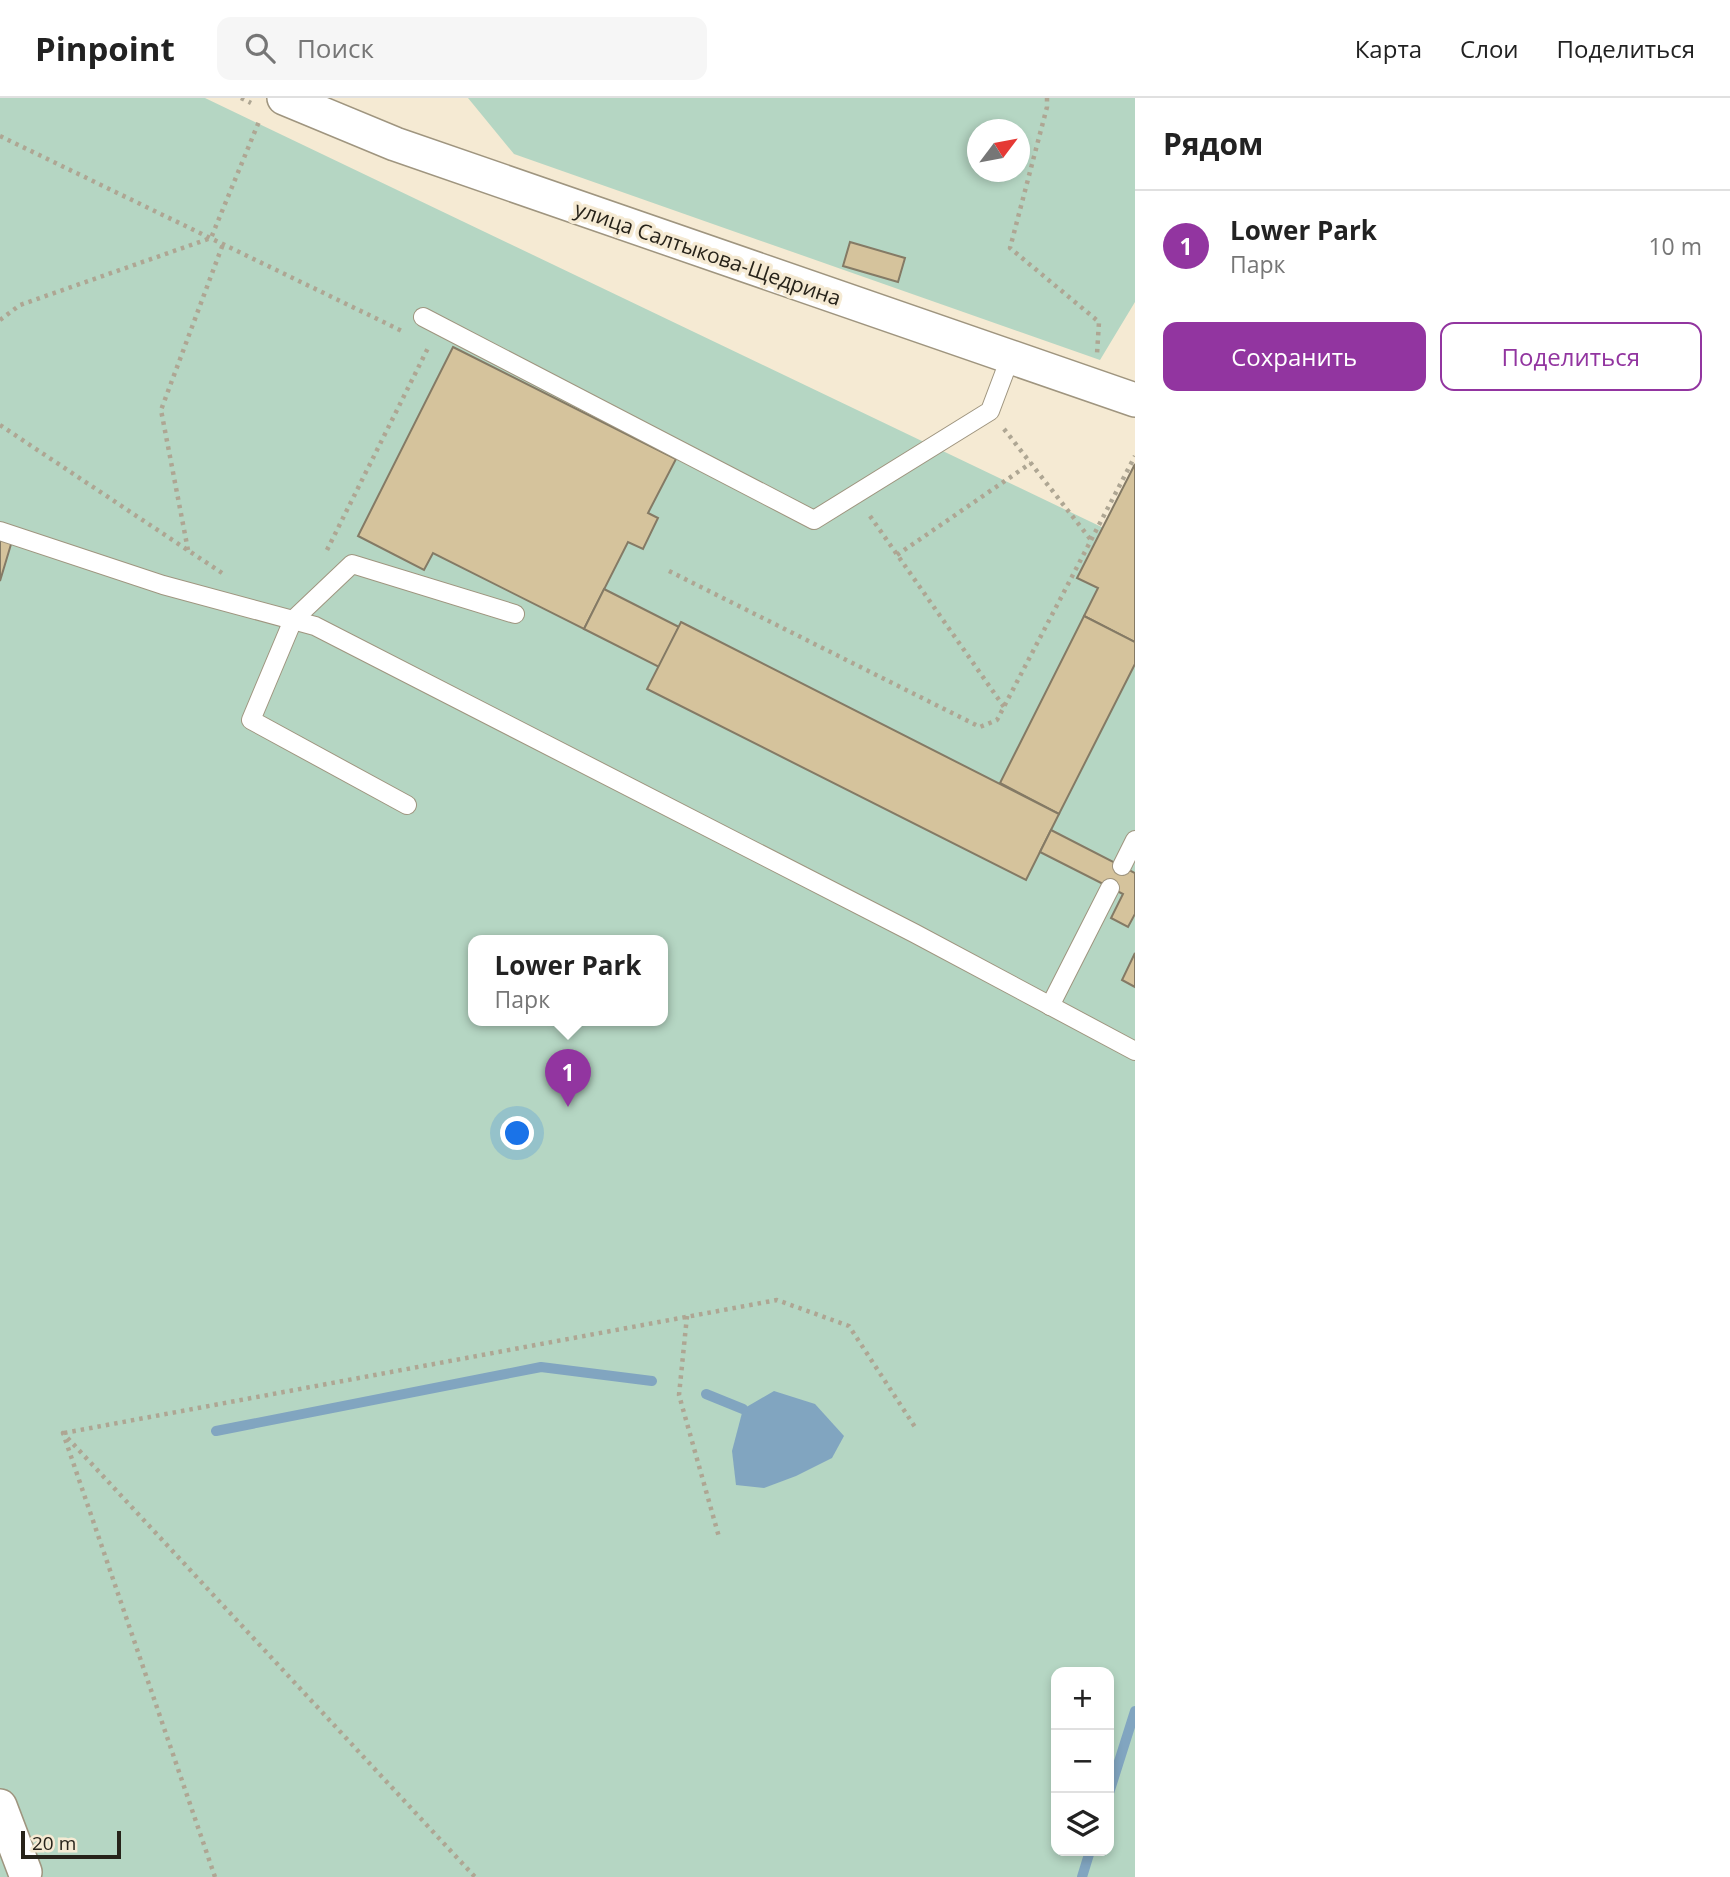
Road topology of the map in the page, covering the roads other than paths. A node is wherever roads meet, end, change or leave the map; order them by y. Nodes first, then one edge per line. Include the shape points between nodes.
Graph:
1 (274, 103) edge
2 (431, 321) road end
3 (1010, 358) junction
4 (1135, 400) edge
5 (0, 531) edge
6 (515, 614) dead end
7 (293, 620) junction
8 (407, 806) dead end
9 (1135, 840) edge
10 (1122, 866) dead end
11 (1110, 888) dead end
12 (1050, 1006) junction
13 (1135, 1051) edge
14 (0, 1806) edge
15 (25, 1872) dead end

1 - 3 street, улица Салтыкова-Щедрина
2 - 3 lane via 814,520 990,411
3 - 4 street, улица Салтыкова-Щедрина
5 - 7 lane via 163,585
6 - 7 lane via 352,564
7 - 8 lane via 251,720
7 - 12 lane via 315,626
9 - 10 lane
11 - 12 lane
12 - 13 lane
14 - 15 street

